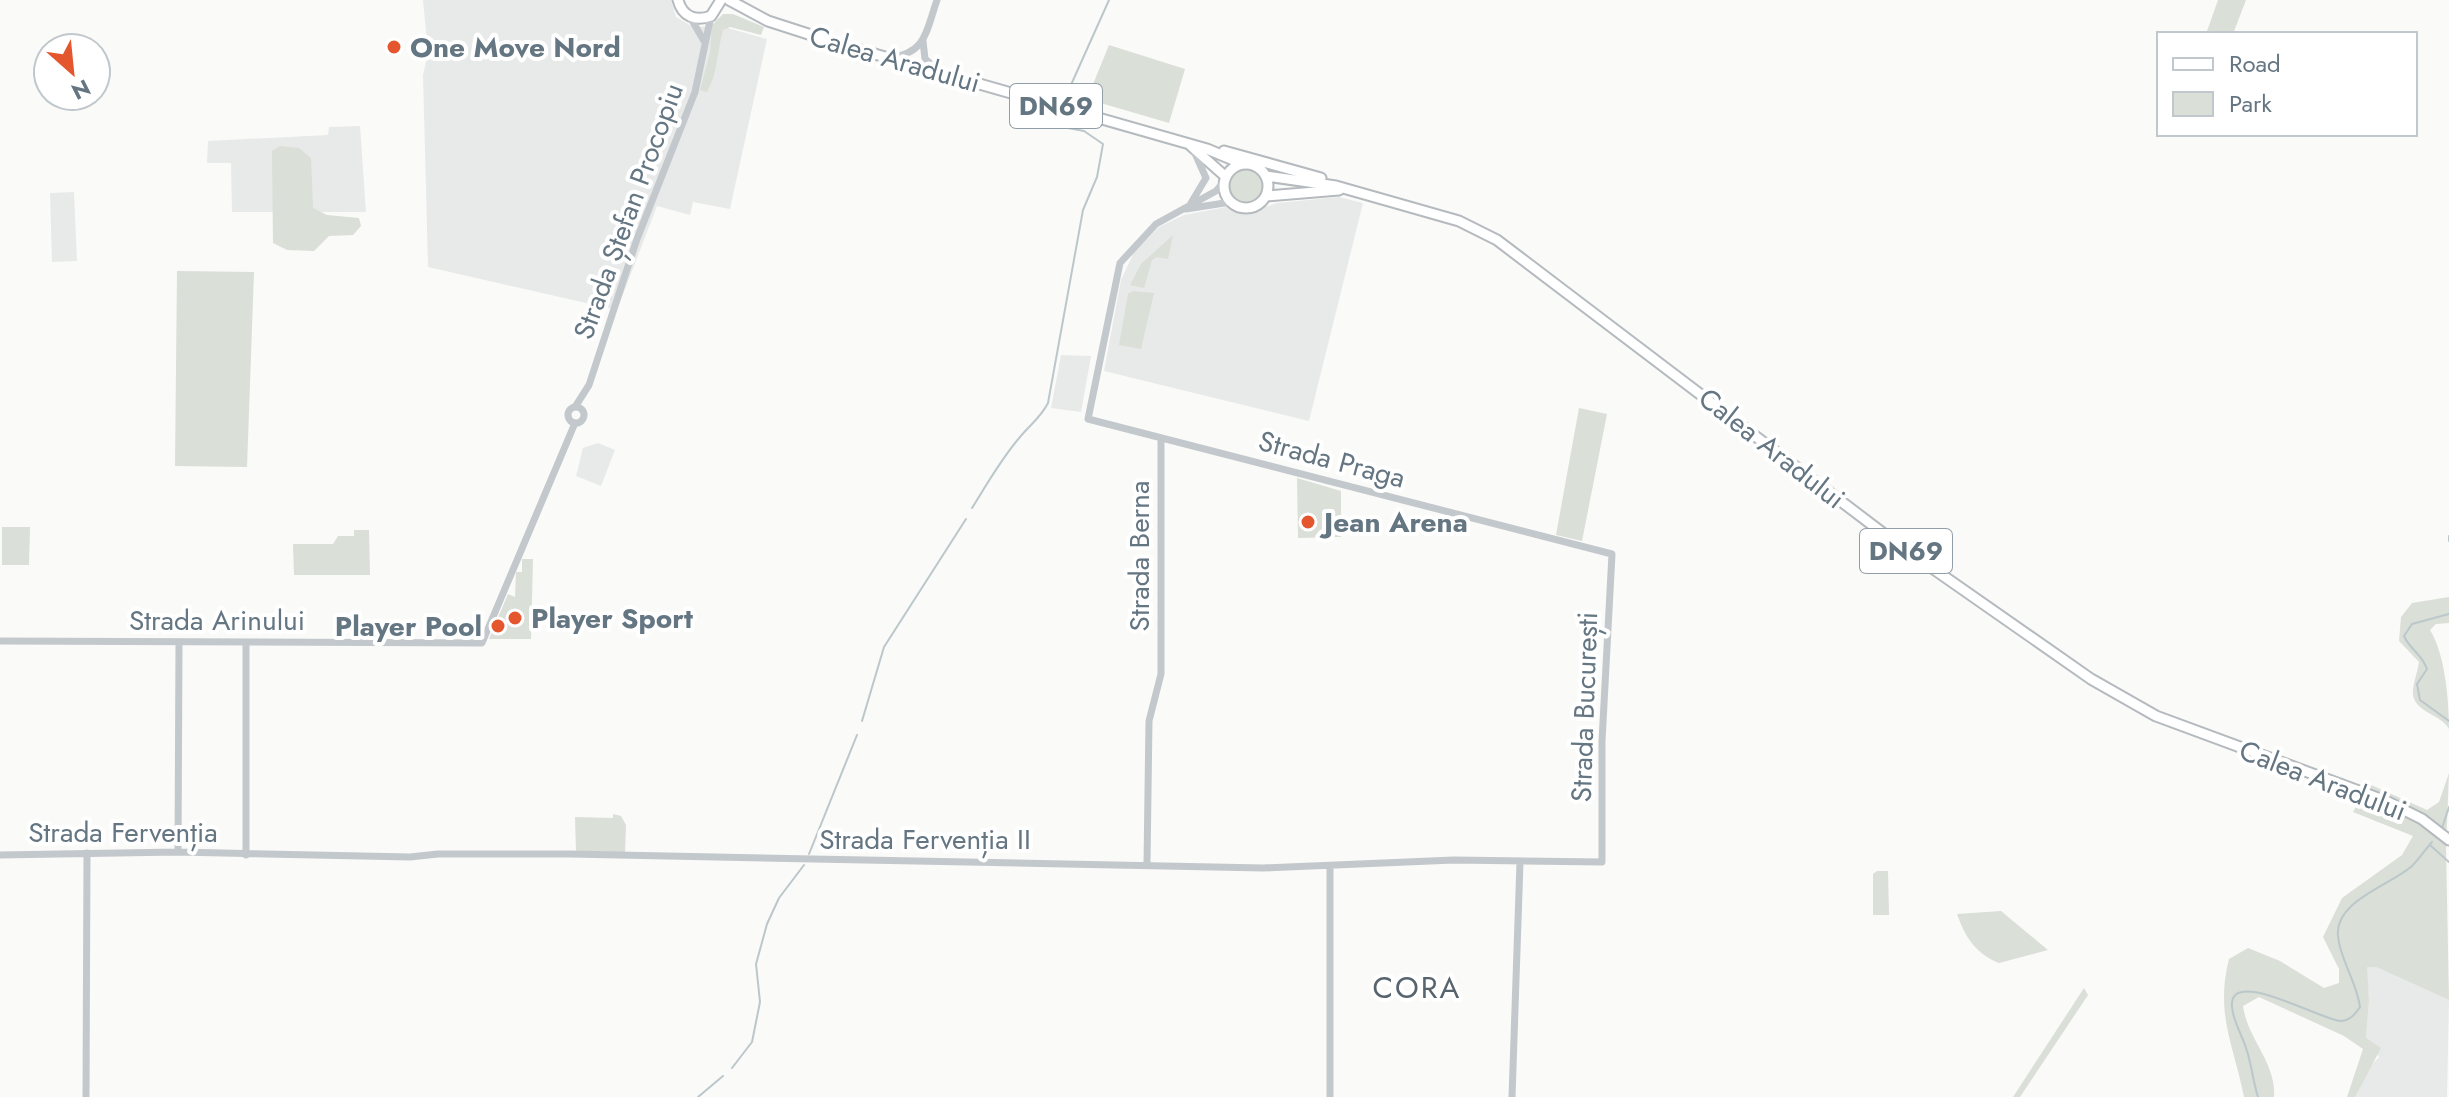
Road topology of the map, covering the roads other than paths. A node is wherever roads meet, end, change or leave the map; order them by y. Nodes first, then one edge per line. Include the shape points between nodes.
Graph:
1 (678, 0) edge
2 (721, 0) edge
3 (729, 0) edge
4 (937, 0) edge
5 (738, 8) junction
6 (713, 14) junction
7 (689, 17) junction
8 (923, 39) junction
9 (705, 42) junction
10 (887, 58) junction
11 (943, 74) junction
12 (1191, 146) junction
13 (1243, 164) junction
14 (1266, 176) junction
15 (1225, 179) junction
16 (1350, 190) junction
17 (1266, 196) junction
18 (1231, 202) junction
19 (1183, 209) junction
20 (578, 409) junction
21 (573, 422) junction
22 (1161, 438) junction
23 (1612, 554) joint
24 (0, 641) edge
25 (179, 643) junction
26 (246, 643) junction
27 (2442, 834) edge
28 (178, 852) junction
29 (87, 853) junction
30 (0, 855) edge
31 (246, 855) junction
32 (1520, 862) junction
33 (1602, 862) joint
34 (1147, 863) junction
35 (1330, 868) junction
36 (86, 1097) edge
37 (1330, 1097) edge
38 (1512, 1097) edge

1 - 7 main road
2 - 6 main road
3 - 5 main road, Calea Aradului / DN69
4 - 8 street
5 - 6 main road
5 - 10 main road, Calea Aradului / DN69
6 - 7 main road
6 - 9 street, Strada Ștefan Procopiu
7 - 9 street
8 - 10 street via 913,53
8 - 11 street via 925,59
9 - 20 street, Strada Ștefan Procopiu via 695,92
10 - 11 main road, Calea Aradului / DN69
11 - 12 main road, Calea Aradului / DN69
12 - 13 main road, Calea Aradului / DN69
12 - 15 main road, Calea Aradului / DN69
12 - 16 main road, DN69 via 1233,153
12 - 19 street via 1206,178
13 - 14 main road, DN69 via 1254,165
13 - 15 main road
14 - 16 main road, Calea Aradului / DN69
14 - 17 main road
15 - 18 main road, DN69
15 - 19 street via 1216,191
16 - 17 main road, Calea Aradului / DN69
16 - 27 main road, Calea Aradului / DN69 via 1450,218 1497,240 1892,540 2132,705 2386,801
17 - 18 main road, DN69 via 1252,207
18 - 19 street
19 - 22 street, Strada Praga via 1145,233 1120,263 1088,419
20 - 21 street via 569,412
20 - 21 street via 583,419
21 - 26 street, Strada Arinului via 482,643
22 - 23 street, Strada Praga
22 - 34 street, Strada Berna via 1161,674 1149,721
23 - 33 street, Strada București
24 - 25 street, Strada Arinului
25 - 26 street, Strada Arinului
25 - 28 street
26 - 31 street
28 - 29 street, Strada Fervenția
28 - 31 street, Strada Fervenția
29 - 30 street, Strada Fervenția
29 - 36 street
31 - 34 street, Strada Fervenția II
32 - 33 street, Strada Fervenția II
32 - 35 street, Strada Fervenția II via 1395,861
32 - 38 street
34 - 35 street, Strada Fervenția II
35 - 37 street

